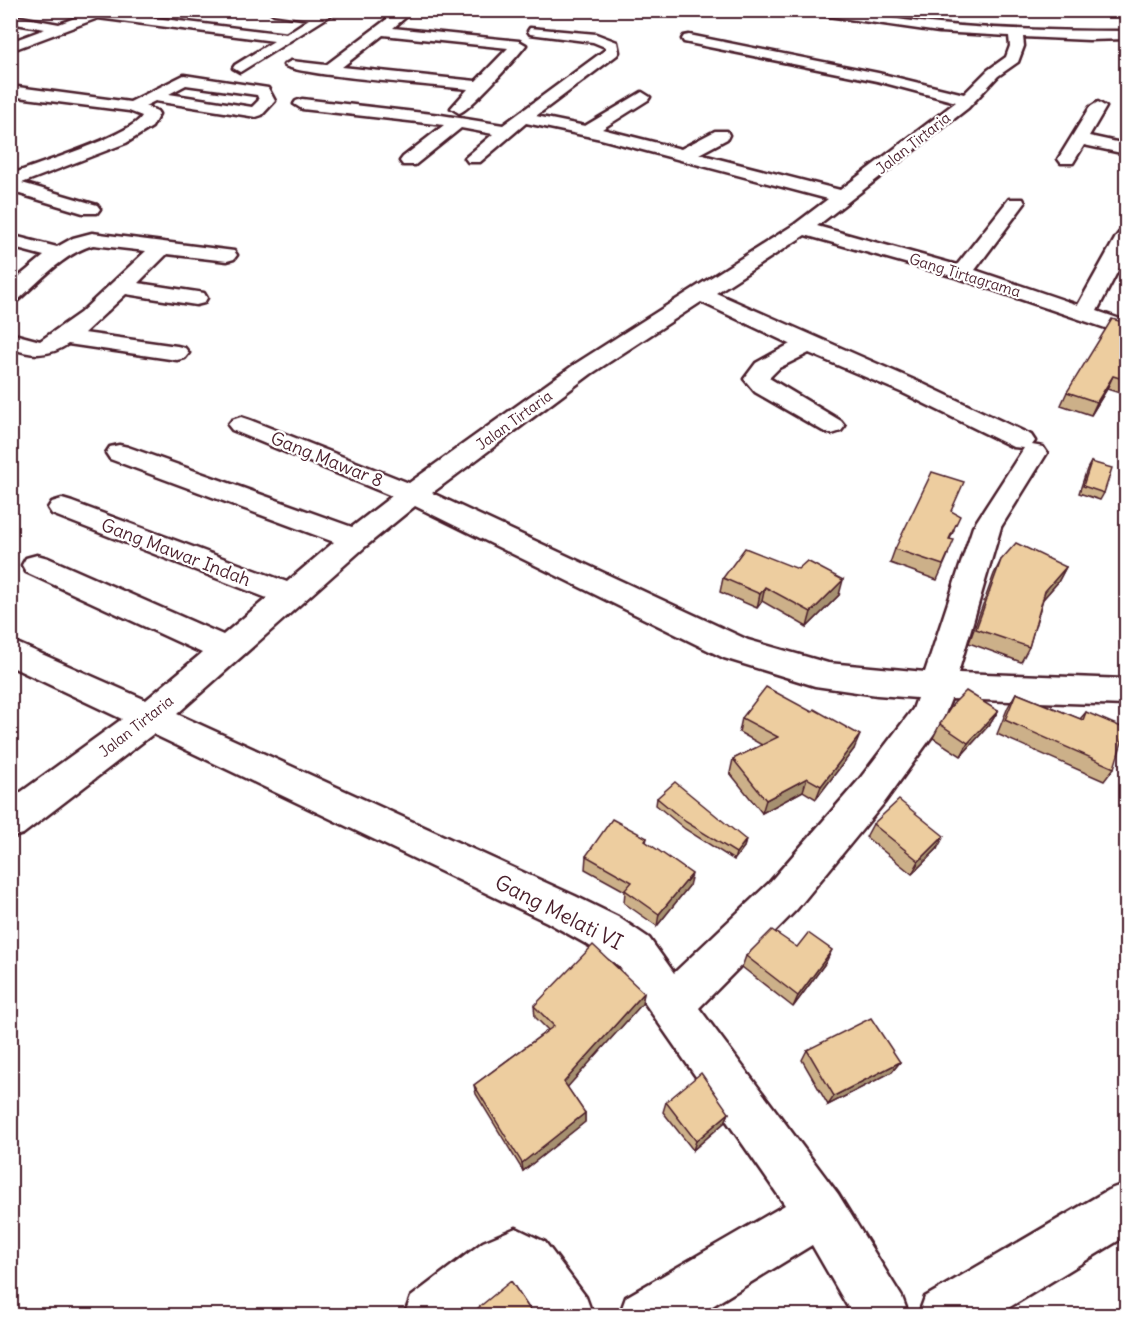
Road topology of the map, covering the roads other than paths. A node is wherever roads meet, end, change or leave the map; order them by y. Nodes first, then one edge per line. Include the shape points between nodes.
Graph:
1 (274, 10) edge
2 (408, 10) edge
3 (815, 11) edge
4 (104, 13) edge
5 (326, 14) edge
6 (875, 15) edge
7 (10, 19) edge
8 (549, 19) dead end
9 (1052, 22) dead end
10 (437, 23) dead end
11 (59, 28) junction
12 (381, 31) junction
13 (535, 32) junction
14 (1016, 33) junction
15 (422, 35) junction
16 (1126, 35) edge
17 (1089, 36) junction
18 (287, 38) junction
19 (689, 39) dead end
20 (519, 45) junction
21 (10, 47) edge
22 (1087, 54) dead end
23 (291, 65) dead end
24 (240, 68) dead end
25 (329, 70) junction
26 (482, 86) junction
27 (14, 94) edge
28 (153, 96) junction
29 (642, 97) dead end
30 (967, 100) junction
31 (302, 104) dead end
32 (132, 107) junction
33 (1098, 107) dead end
34 (458, 115) junction
35 (523, 118) junction
36 (589, 130) junction
37 (507, 131) junction
38 (635, 131) junction
39 (721, 135) dead end
40 (1079, 139) junction
41 (701, 146) junction
42 (1126, 149) edge
43 (684, 155) junction
44 (474, 158) dead end
45 (1067, 159) dead end
46 (409, 161) dead end
47 (35, 171) junction
48 (66, 181) dead end
49 (10, 183) edge
50 (844, 197) junction
51 (1016, 202) dead end
52 (90, 209) dead end
53 (802, 228) junction
54 (1126, 237) edge
55 (10, 241) edge
56 (163, 247) junction
57 (60, 254) junction
58 (226, 255) dead end
59 (963, 273) junction
60 (121, 287) junction
61 (701, 294) junction
62 (10, 295) edge
63 (196, 298) dead end
64 (1085, 313) junction
65 (1126, 328) edge
66 (65, 337) junction
67 (10, 340) edge
68 (808, 344) junction
69 (177, 353) dead end
70 (241, 425) dead end
71 (832, 426) dead end
72 (119, 453) dead end
73 (412, 494) junction
74 (62, 508) dead end
75 (356, 539) junction
76 (37, 564) dead end
77 (290, 595) junction
78 (226, 650) junction
79 (10, 652) edge
80 (936, 685) junction
81 (1126, 690) edge
82 (148, 718) junction
83 (10, 822) edge
84 (671, 1006) junction
85 (1126, 1208) edge
86 (820, 1212) junction
87 (430, 1316) edge
88 (567, 1316) edge
89 (645, 1316) edge
90 (884, 1316) edge
91 (944, 1316) edge

1 - 5 street
2 - 12 street
3 - 6 street
4 - 11 street
4 - 18 street
5 - 18 street
6 - 14 street via 939,28
7 - 11 street
8 - 13 street
9 - 17 street via 1110,27
10 - 15 street
11 - 21 street
12 - 15 street
12 - 25 street
13 - 20 street
13 - 35 street via 596,38 612,45 612,52
14 - 17 street
14 - 30 street, Jalan Tirtaria via 1013,59
15 - 20 street
16 - 17 street
17 - 22 street
18 - 24 street
19 - 30 street via 878,77
20 - 26 street
23 - 25 street
25 - 26 street
26 - 34 street
27 - 32 street
28 - 28 street via 184,80 263,91 267,101 256,112
28 - 32 street
29 - 36 street
30 - 50 street, Jalan Tirtaria
31 - 34 street
32 - 47 street via 151,114 146,124 120,139
33 - 40 street
34 - 37 street
34 - 46 street
35 - 36 street
35 - 37 street
36 - 38 street
37 - 44 street
38 - 41 street
38 - 43 street
39 - 41 street
40 - 42 street
40 - 45 street
41 - 43 street
43 - 50 street
47 - 48 street
47 - 49 street
49 - 52 street
50 - 53 street, Jalan Tirtaria
51 - 59 street
53 - 59 street, Gang Tirtagrama
53 - 61 street, Jalan Tirtaria
54 - 64 street
55 - 57 street
56 - 57 street via 92,239
56 - 58 street
56 - 60 street
57 - 62 street
59 - 64 street, Gang Tirtagrama
60 - 63 street
60 - 66 street
61 - 68 street
61 - 73 street, Jalan Tirtaria via 583,369
64 - 65 street, Gang Tirtagrama
66 - 67 street via 36,349
66 - 69 street
68 - 71 street via 770,364 757,373 756,379
68 - 80 street via 912,388 1028,447 987,527
70 - 73 street, Gang Mawar 8
72 - 75 street
73 - 75 street, Jalan Tirtaria
73 - 80 street, Gang Mawar 8 via 736,649 781,665 842,678
74 - 77 street, Gang Mawar Indah
75 - 77 street, Jalan Tirtaria
76 - 78 street
77 - 78 street, Jalan Tirtaria
78 - 82 street, Jalan Tirtaria
79 - 82 street, Gang Melati VI
80 - 81 street, Gang Mawar 8
80 - 84 street via 929,714 871,792 783,896
82 - 83 street, Jalan Tirtaria
82 - 84 street, Gang Melati VI via 603,931 634,952
84 - 86 street, Gang Melati VI
85 - 91 street
86 - 89 street
86 - 90 street, Gang Melati VI
87 - 88 street via 501,1260 516,1254 527,1260

